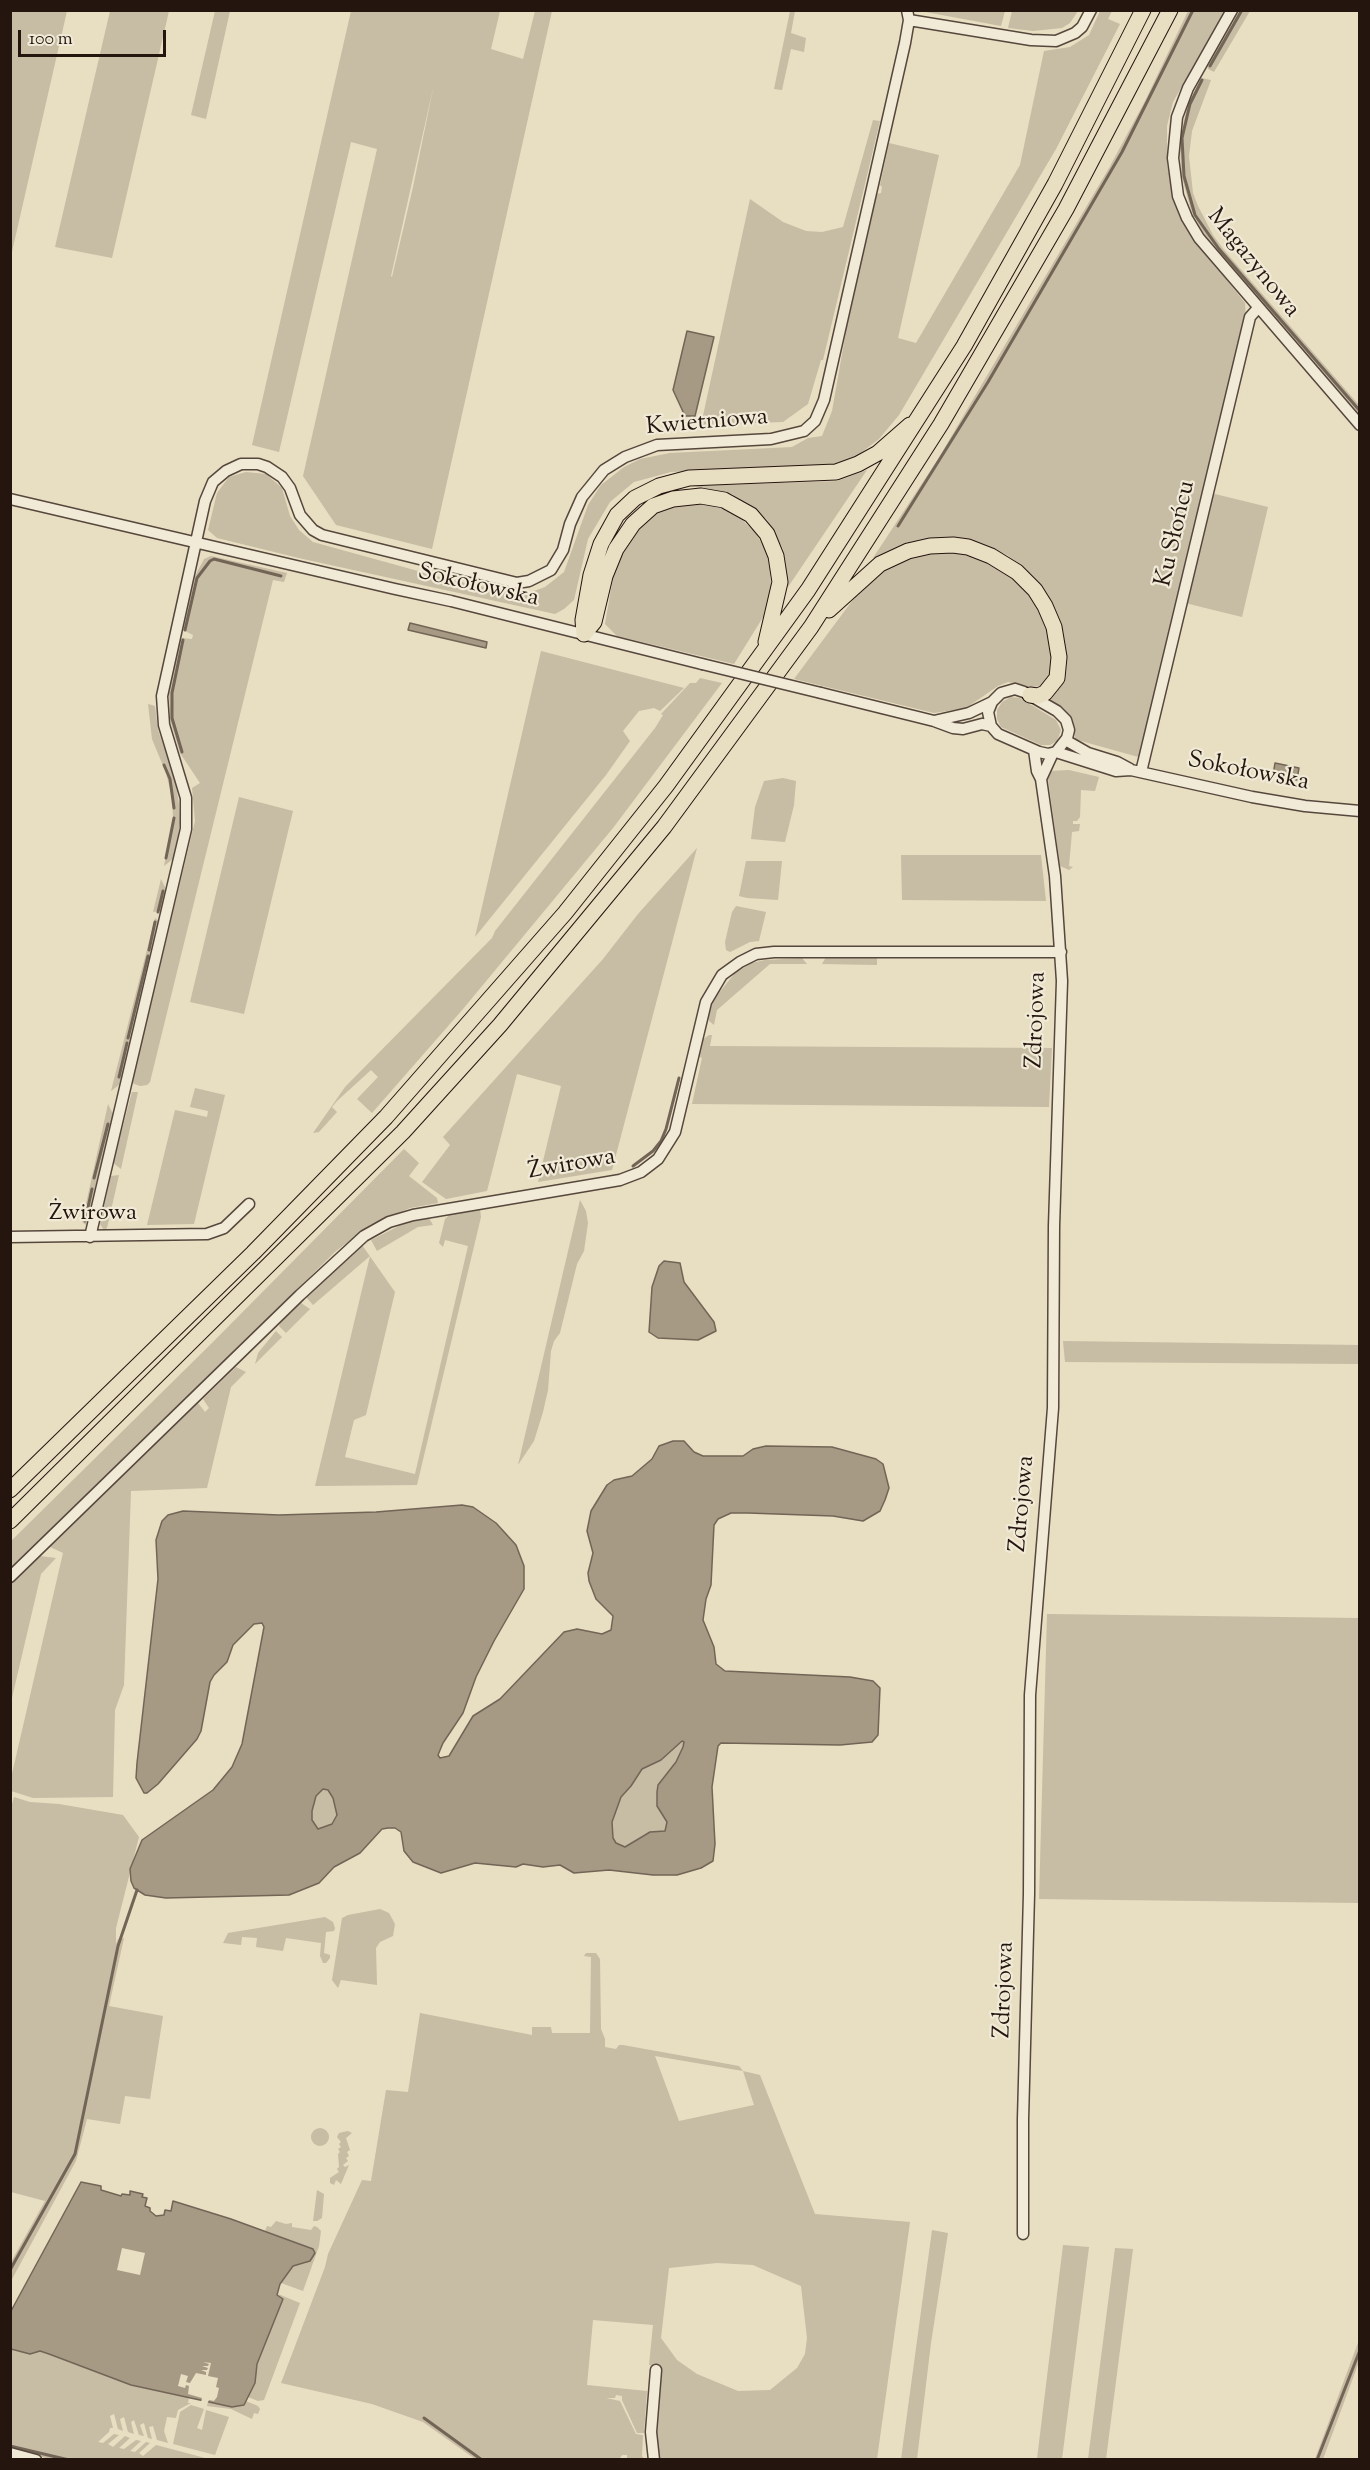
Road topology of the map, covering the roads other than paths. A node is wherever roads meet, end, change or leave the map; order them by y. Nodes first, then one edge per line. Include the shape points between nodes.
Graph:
1 (1091, 10) edge
2 (1143, 10) edge
3 (1170, 10) edge
4 (1232, 10) edge
5 (908, 15) edge
6 (1258, 308) junction
7 (919, 418) junction
8 (1359, 425) edge
9 (10, 499) edge
10 (197, 542) junction
11 (811, 627) junction
12 (584, 634) junction
13 (761, 657) junction
14 (1030, 695) junction
15 (992, 702) junction
16 (934, 721) junction
17 (991, 726) junction
18 (1066, 741) junction
19 (1034, 750) junction
20 (1055, 752) junction
21 (1136, 771) junction
22 (1041, 779) junction
23 (1359, 811) edge
24 (1061, 952) junction
25 (249, 1204) dead end
26 (10, 1237) edge
27 (90, 1237) junction
28 (10, 1490) edge
29 (10, 1521) edge
30 (10, 1577) edge
31 (1023, 2234) dead end
32 (656, 2370) dead end
33 (10, 2453) edge
34 (36, 2460) edge
35 (654, 2460) edge

1 - 5 street via 1082,27 1056,41 1022,39
2 - 7 highway via 1055,184
3 - 11 highway via 1066,209 942,424
4 - 6 street, Magazynowa via 1184,97 1174,130 1173,165 1178,196 1193,229
5 - 10 street, Kwietniowa via 824,400 815,420 804,431 771,439 657,445 614,463 582,497 557,562 551,570 529,581 495,579 322,535 300,515 282,477 258,464 234,466 213,482
6 - 8 street, Magazynowa
6 - 21 street, Ku Słońcu via 1250,317
7 - 12 highway via 878,453 836,472 690,478 659,486 635,498 617,514 601,544 591,575
7 - 13 highway
9 - 10 street, Sokołowska
10 - 12 street, Sokołowska
10 - 27 street, Kwietniowa via 162,696 164,725 185,788 186,829
11 - 14 highway via 872,571 900,554 938,545 976,550 1017,572 1035,590 1049,615 1057,640 1058,674 1045,693
11 - 29 highway via 664,827 492,1033 403,1132
12 - 13 highway via 594,622 616,549 633,524 653,506 701,496 724,500 751,514 767,534 776,556 780,582
12 - 16 street, Sokołowska, bridge
13 - 28 highway via 572,904 386,1117
14 - 15 street via 1008,690
14 - 18 street via 1063,716 1068,725
15 - 16 street, Sokołowska via 969,713
15 - 17 street via 988,712
16 - 17 street, Sokołowska via 958,729
17 - 19 street via 998,734
18 - 20 street
18 - 21 street, Sokołowska
19 - 20 street
19 - 22 street, Zdrojowa
20 - 21 street, Sokołowska via 1116,771
20 - 22 street
21 - 23 street, Sokołowska via 1252,797
22 - 24 street, Zdrojowa
24 - 30 street, Żwirowa via 774,952 756,954 732,967 714,986 706,1002 675,1132 662,1155 650,1166 621,1180 413,1215 389,1222 350,1246
24 - 31 street, Zdrojowa via 1053,1408 1030,1695
25 - 27 street, Żwirowa via 224,1228 212,1233
26 - 27 street, Żwirowa
32 - 35 street via 651,2432
33 - 34 street

